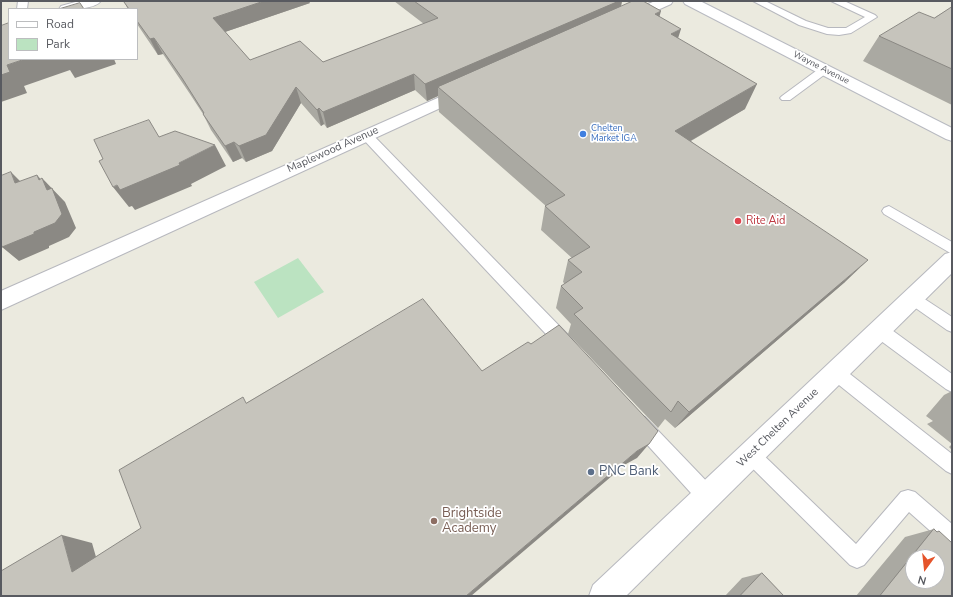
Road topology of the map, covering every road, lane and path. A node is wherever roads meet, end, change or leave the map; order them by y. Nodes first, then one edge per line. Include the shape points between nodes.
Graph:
1 (94, 1) edge
2 (666, 1) edge
3 (690, 1) edge
4 (758, 1) edge
5 (836, 1) edge
6 (70, 8) edge
7 (608, 27) edge
8 (824, 70) junction
9 (481, 84) edge
10 (786, 98) dead end
11 (366, 135) junction
12 (952, 135) edge
13 (889, 211) dead end
14 (952, 249) edge
15 (952, 260) edge
16 (912, 298) junction
17 (1, 301) edge
18 (952, 325) edge
19 (879, 330) junction
20 (573, 352) edge
21 (835, 372) junction
22 (952, 384) edge
23 (632, 415) edge
24 (750, 454) junction
25 (952, 465) edge
26 (707, 496) junction
27 (952, 537) edge
28 (604, 596) edge

1 - 6 street
2 - 7 street
3 - 8 street, Wayne Avenue
4 - 5 lane via 826,32 848,31 872,17
8 - 10 lane
8 - 12 street, Wayne Avenue
9 - 11 street, Maplewood Avenue
11 - 17 street, Maplewood Avenue
11 - 20 lane
13 - 14 lane
15 - 16 street, West Chelten Avenue
16 - 18 lane
16 - 19 street, West Chelten Avenue
19 - 21 street, West Chelten Avenue
19 - 22 lane
21 - 24 street, West Chelten Avenue
21 - 25 lane
23 - 26 lane
24 - 26 street, West Chelten Avenue
24 - 27 lane via 857,558 908,499
26 - 28 street, West Chelten Avenue

